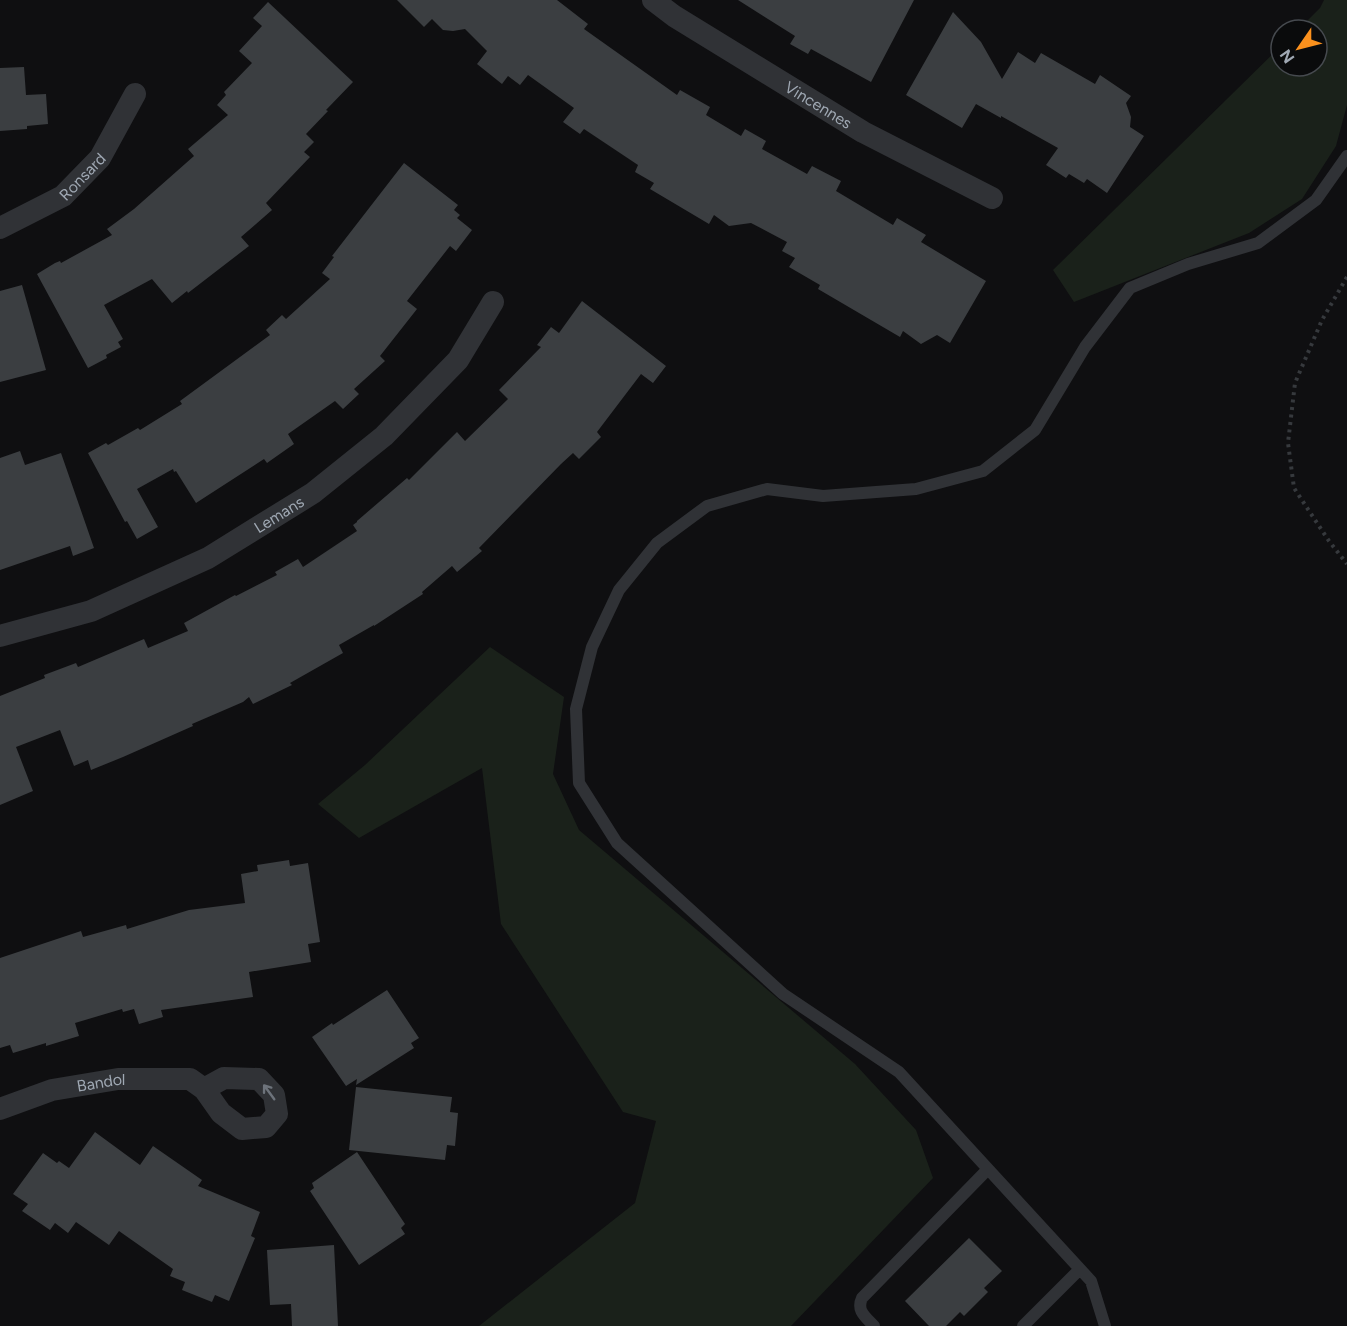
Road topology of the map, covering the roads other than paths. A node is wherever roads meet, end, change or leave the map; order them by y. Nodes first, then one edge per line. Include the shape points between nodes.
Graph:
1 (653, 0) edge
2 (135, 94) dead end
3 (1347, 156) edge
4 (992, 198) dead end
5 (0, 228) edge
6 (493, 302) dead end
7 (0, 636) edge
8 (204, 1089) dead end
9 (0, 1109) edge
10 (988, 1169) junction
11 (1080, 1269) junction
12 (874, 1326) edge
13 (1023, 1326) edge
14 (1105, 1326) edge

1 - 4 street, Vincennes via 863,132
2 - 5 street, Ronsard via 100,158 63,196
3 - 10 lane via 1316,200 1258,243 1188,264 1130,288 1085,346 1035,430 983,471 916,489 823,496 767,489 707,506 657,543 619,590 592,647 576,709 579,783 617,843 783,994 899,1072
6 - 7 street, Lemans via 458,360 384,436 313,493 208,558 91,611
8 - 9 street, Bandol via 190,1079 118,1079 51,1090
10 - 11 lane
10 - 12 lane via 862,1299 861,1312
11 - 13 lane
11 - 14 lane via 1091,1281

